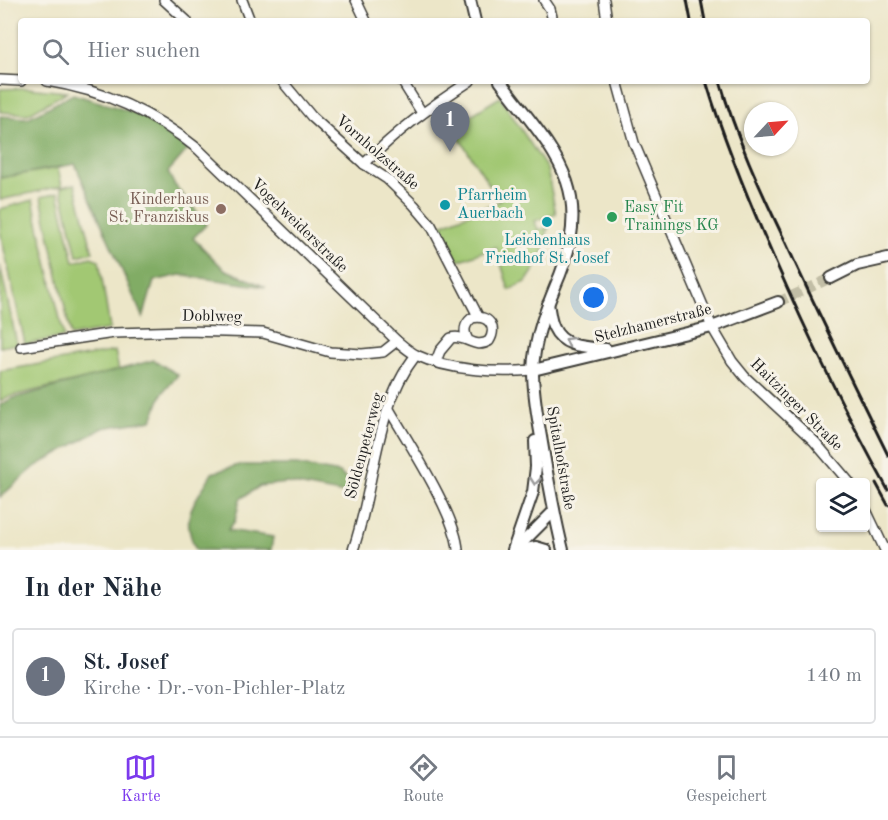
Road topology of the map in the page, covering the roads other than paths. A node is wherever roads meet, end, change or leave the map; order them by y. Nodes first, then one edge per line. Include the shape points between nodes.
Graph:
1 (164, 0) edge
2 (242, 0) edge
3 (356, 0) edge
4 (470, 0) edge
5 (544, 0) edge
6 (604, 0) edge
7 (185, 18) edge
8 (249, 18) edge
9 (365, 18) edge
10 (474, 18) edge
11 (552, 18) edge
12 (607, 18) edge
13 (0, 80) edge
14 (18, 81) edge
15 (60, 84) edge
16 (284, 84) edge
17 (404, 84) edge
18 (466, 84) edge
19 (502, 84) edge
20 (618, 84) edge
21 (422, 113) junction
22 (364, 164) junction
23 (888, 258) edge
24 (831, 278) tunnel mouth
25 (778, 302) tunnel mouth
26 (548, 304) junction
27 (478, 316) junction
28 (712, 327) junction
29 (468, 340) junction
30 (397, 341) junction
31 (21, 347) dead end
32 (612, 350) junction
33 (416, 355) junction
34 (436, 361) junction
35 (533, 370) junction
36 (534, 402) junction
37 (389, 409) junction
38 (845, 478) edge
39 (554, 511) junction
40 (870, 518) edge
41 (353, 550) edge
42 (458, 550) edge
43 (514, 550) edge
44 (522, 550) edge
45 (546, 550) edge
46 (563, 550) edge
47 (885, 550) edge

1 - 7 street
2 - 8 street
3 - 9 street
4 - 10 street
5 - 11 street
6 - 12 street
13 - 14 street
15 - 30 street, Vogelweiderstraße via 99,93 178,133
16 - 22 street, Vornholzstraße via 312,117
17 - 21 street
18 - 21 street
19 - 26 street, Spitalhofstraße via 553,150 572,201 569,245
20 - 28 street, Haitzinger Straße via 634,143
21 - 22 street
22 - 27 street, Vornholzstraße via 387,179 431,225
23 - 24 street via 857,265
25 - 28 street, Stelzhamerstraße
32 -> 26 street via 568,342 554,328
26 - 35 street, Spitalhofstraße
27 - 29 street via 467,322
27 - 29 street, Vornholzstraße via 491,323 492,336 478,345
28 - 32 street, Stelzhamerstraße
28 - 38 street, Haitzinger Straße via 746,377 814,441
29 - 34 street, Vornholzstraße via 451,338
30 - 31 street, Doblweg via 383,352 362,354 330,352 263,333 174,331 114,333
30 - 33 street, Vogelweiderstraße
32 - 35 street, Stelzhamerstraße
33 - 34 street, Vogelweiderstraße
33 - 37 street, Söldenpeterweg via 403,371
34 - 35 street, Vogelweiderstraße via 479,370
35 - 36 street, Spitalhofstraße
36 - 39 street, Spitalhofstraße
36 -> 43 street via 534,492
37 - 41 street, Söldenpeterweg
37 - 42 street via 443,505
39 - 43 street
39 - 46 street, Spitalhofstraße
40 - 47 street
44 - 45 street

